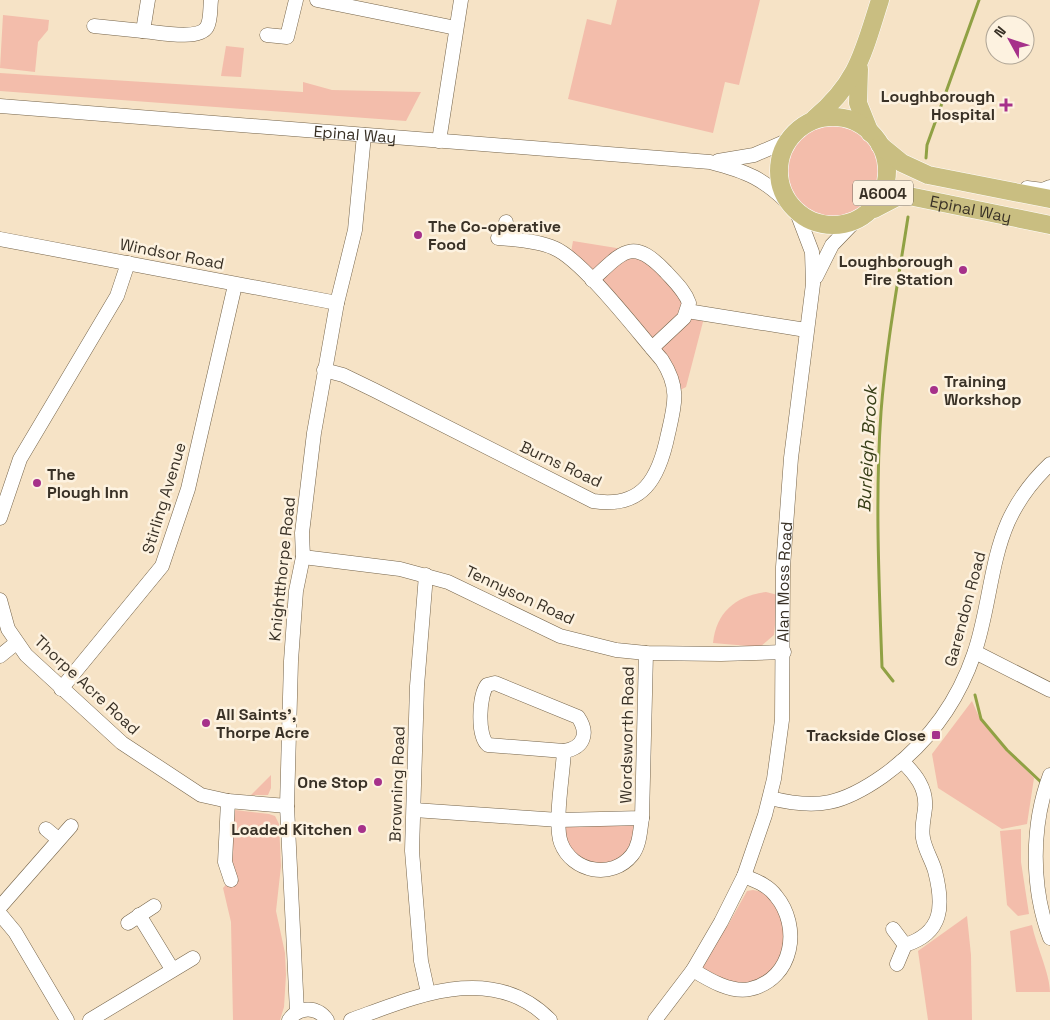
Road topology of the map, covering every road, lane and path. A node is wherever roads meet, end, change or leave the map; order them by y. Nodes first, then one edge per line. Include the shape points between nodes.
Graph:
1 (148, 0) edge
2 (211, 0) edge
3 (296, 0) edge
4 (317, 0) edge
5 (461, 0) edge
6 (880, 0) edge
7 (94, 26) dead end
8 (456, 28) junction
9 (143, 31) junction
10 (268, 35) dead end
11 (859, 66) junction
12 (0, 106) edge
13 (811, 121) junction
14 (364, 135) junction
15 (874, 139) junction
16 (789, 140) junction
17 (440, 141) junction
18 (710, 162) junction
19 (984, 187) junction
20 (1050, 187) edge
21 (1050, 199) edge
22 (794, 208) junction
23 (862, 216) junction
24 (506, 222) dead end
25 (1050, 225) edge
26 (0, 239) edge
27 (128, 263) junction
28 (592, 280) junction
29 (813, 284) junction
30 (235, 285) junction
31 (337, 304) junction
32 (687, 311) junction
33 (806, 330) junction
34 (652, 348) junction
35 (324, 370) junction
36 (1050, 464) edge
37 (0, 518) edge
38 (303, 557) junction
39 (426, 575) junction
40 (0, 600) edge
41 (16, 643) junction
42 (784, 652) junction
43 (975, 652) junction
44 (646, 653) junction
45 (0, 656) edge
46 (61, 689) junction
47 (1050, 690) edge
48 (564, 751) junction
49 (902, 761) junction
50 (1047, 782) edge
51 (770, 798) junction
52 (228, 801) junction
53 (287, 806) junction
54 (414, 810) junction
55 (642, 818) junction
56 (559, 820) junction
57 (71, 826) dead end
58 (46, 829) dead end
59 (58, 839) junction
60 (744, 876) junction
61 (231, 880) dead end
62 (0, 906) edge
63 (154, 906) dead end
64 (0, 914) edge
65 (893, 929) dead end
66 (1050, 938) edge
67 (905, 945) junction
68 (192, 958) dead end
69 (897, 964) dead end
70 (172, 969) junction
71 (693, 970) junction
72 (428, 993) junction
73 (293, 1016) edge
74 (67, 1020) edge
75 (90, 1020) edge
76 (327, 1020) edge
77 (351, 1020) edge
78 (550, 1020) edge
79 (655, 1020) edge

1 - 9 street
2 - 9 street via 208,26 202,33
3 - 10 street via 287,37
4 - 8 street
5 - 8 street
6 - 11 main road, A6004
7 - 9 street
8 - 17 street
11 - 13 main road, A6004 via 840,95
11 - 15 main road, A6004 via 858,103
12 - 14 street, Epinal Way
13 - 15 main road, A6004 via 828,117 844,119 858,124
13 - 16 main road, A6004
14 - 17 street, Epinal Way
14 - 31 street, Knightthorpe Road via 355,230
15 - 19 main road, Epinal Way / A6004 via 912,170
15 - 23 main road, A6004 via 886,162 887,178 883,194
16 - 18 street, Epinal Way via 734,160
16 - 22 main road, A6004 via 780,157 779,178
17 - 18 street, Epinal Way
18 - 22 street, Epinal Way via 763,180
19 - 20 street via 1042,190
19 - 21 main road, Epinal Way / A6004
22 - 23 main road, A6004 via 808,219 827,226 843,225
22 - 29 street, Alan Moss Road via 812,252
23 - 25 main road, Epinal Way / A6004 via 897,197 909,196
23 - 29 street, Alan Moss Road via 832,245
24 - 28 street, Burns Road via 502,238 555,248
26 - 27 street, Windsor Road
27 - 30 street, Windsor Road
27 - 37 street via 117,296 20,459
28 - 32 street via 618,256 644,252 681,288 688,303
28 - 34 street, Burns Road
29 - 33 street, Alan Moss Road
30 - 31 street, Windsor Road
30 - 46 street, Stirling Avenue via 188,489 162,566
31 - 35 street, Knightthorpe Road
32 - 33 street
32 - 34 street via 678,325
33 - 42 street, Alan Moss Road via 791,458 783,566
34 - 35 street, Burns Road via 671,374 676,392 665,449 646,488 617,503 592,501 374,390
35 - 38 street, Knightthorpe Road via 302,533
36 - 43 street, Garendon Road via 1027,490 1008,522
38 - 39 street, Tennyson Road
38 - 53 street, Knightthorpe Road via 296,590 291,662
39 - 44 street, Tennyson Road via 470,590 560,636 599,647
39 - 54 street, Browning Road via 417,686
40 - 41 street, Thorpe Acre Road via 8,629
41 - 45 street
41 - 46 street, Thorpe Acre Road
42 - 44 street, Tennyson Road
42 - 51 street, Alan Moss Road via 782,720
43 - 47 street
43 - 49 street, Garendon Road via 958,694 942,719
44 - 55 street, Wordsworth Road
46 - 52 street, Thorpe Acre Road via 122,744 201,794
48 - 48 street via 488,745 482,740 483,691 487,685 495,683 578,717 583,725 582,743 574,750
48 - 56 street
49 - 51 street, Garendon Road via 864,790 843,800 811,804
49 - 67 street via 924,791 922,836 935,870 939,911 936,924 928,935
50 - 66 street via 1037,826 1037,860 1038,887
51 - 60 street, Alan Moss Road
52 - 53 street, Thorpe Acre Road
52 - 61 street via 224,862
53 - 73 street, Knightthorpe Road
54 - 56 street, Wordsworth Road
54 - 72 street, Browning Road via 412,851 421,961
55 - 56 street, Wordsworth Road
55 - 56 street, Wordsworth Road via 633,854 619,865 603,871 588,869 566,853 560,841
57 - 59 street
58 - 59 street
59 - 62 street
60 - 71 street, Alan Moss Road
60 - 71 street via 762,883 776,895 787,913 792,930 790,950 782,966 768,981 750,989 732,988
63 - 70 street via 133,919
64 - 74 street via 15,932
65 - 67 street
67 - 69 street
68 - 70 street
70 - 75 street
71 - 79 street, Alan Moss Road
72 - 77 street
72 - 78 street via 472,988 498,992 525,1002
73 - 76 street via 313,1010

